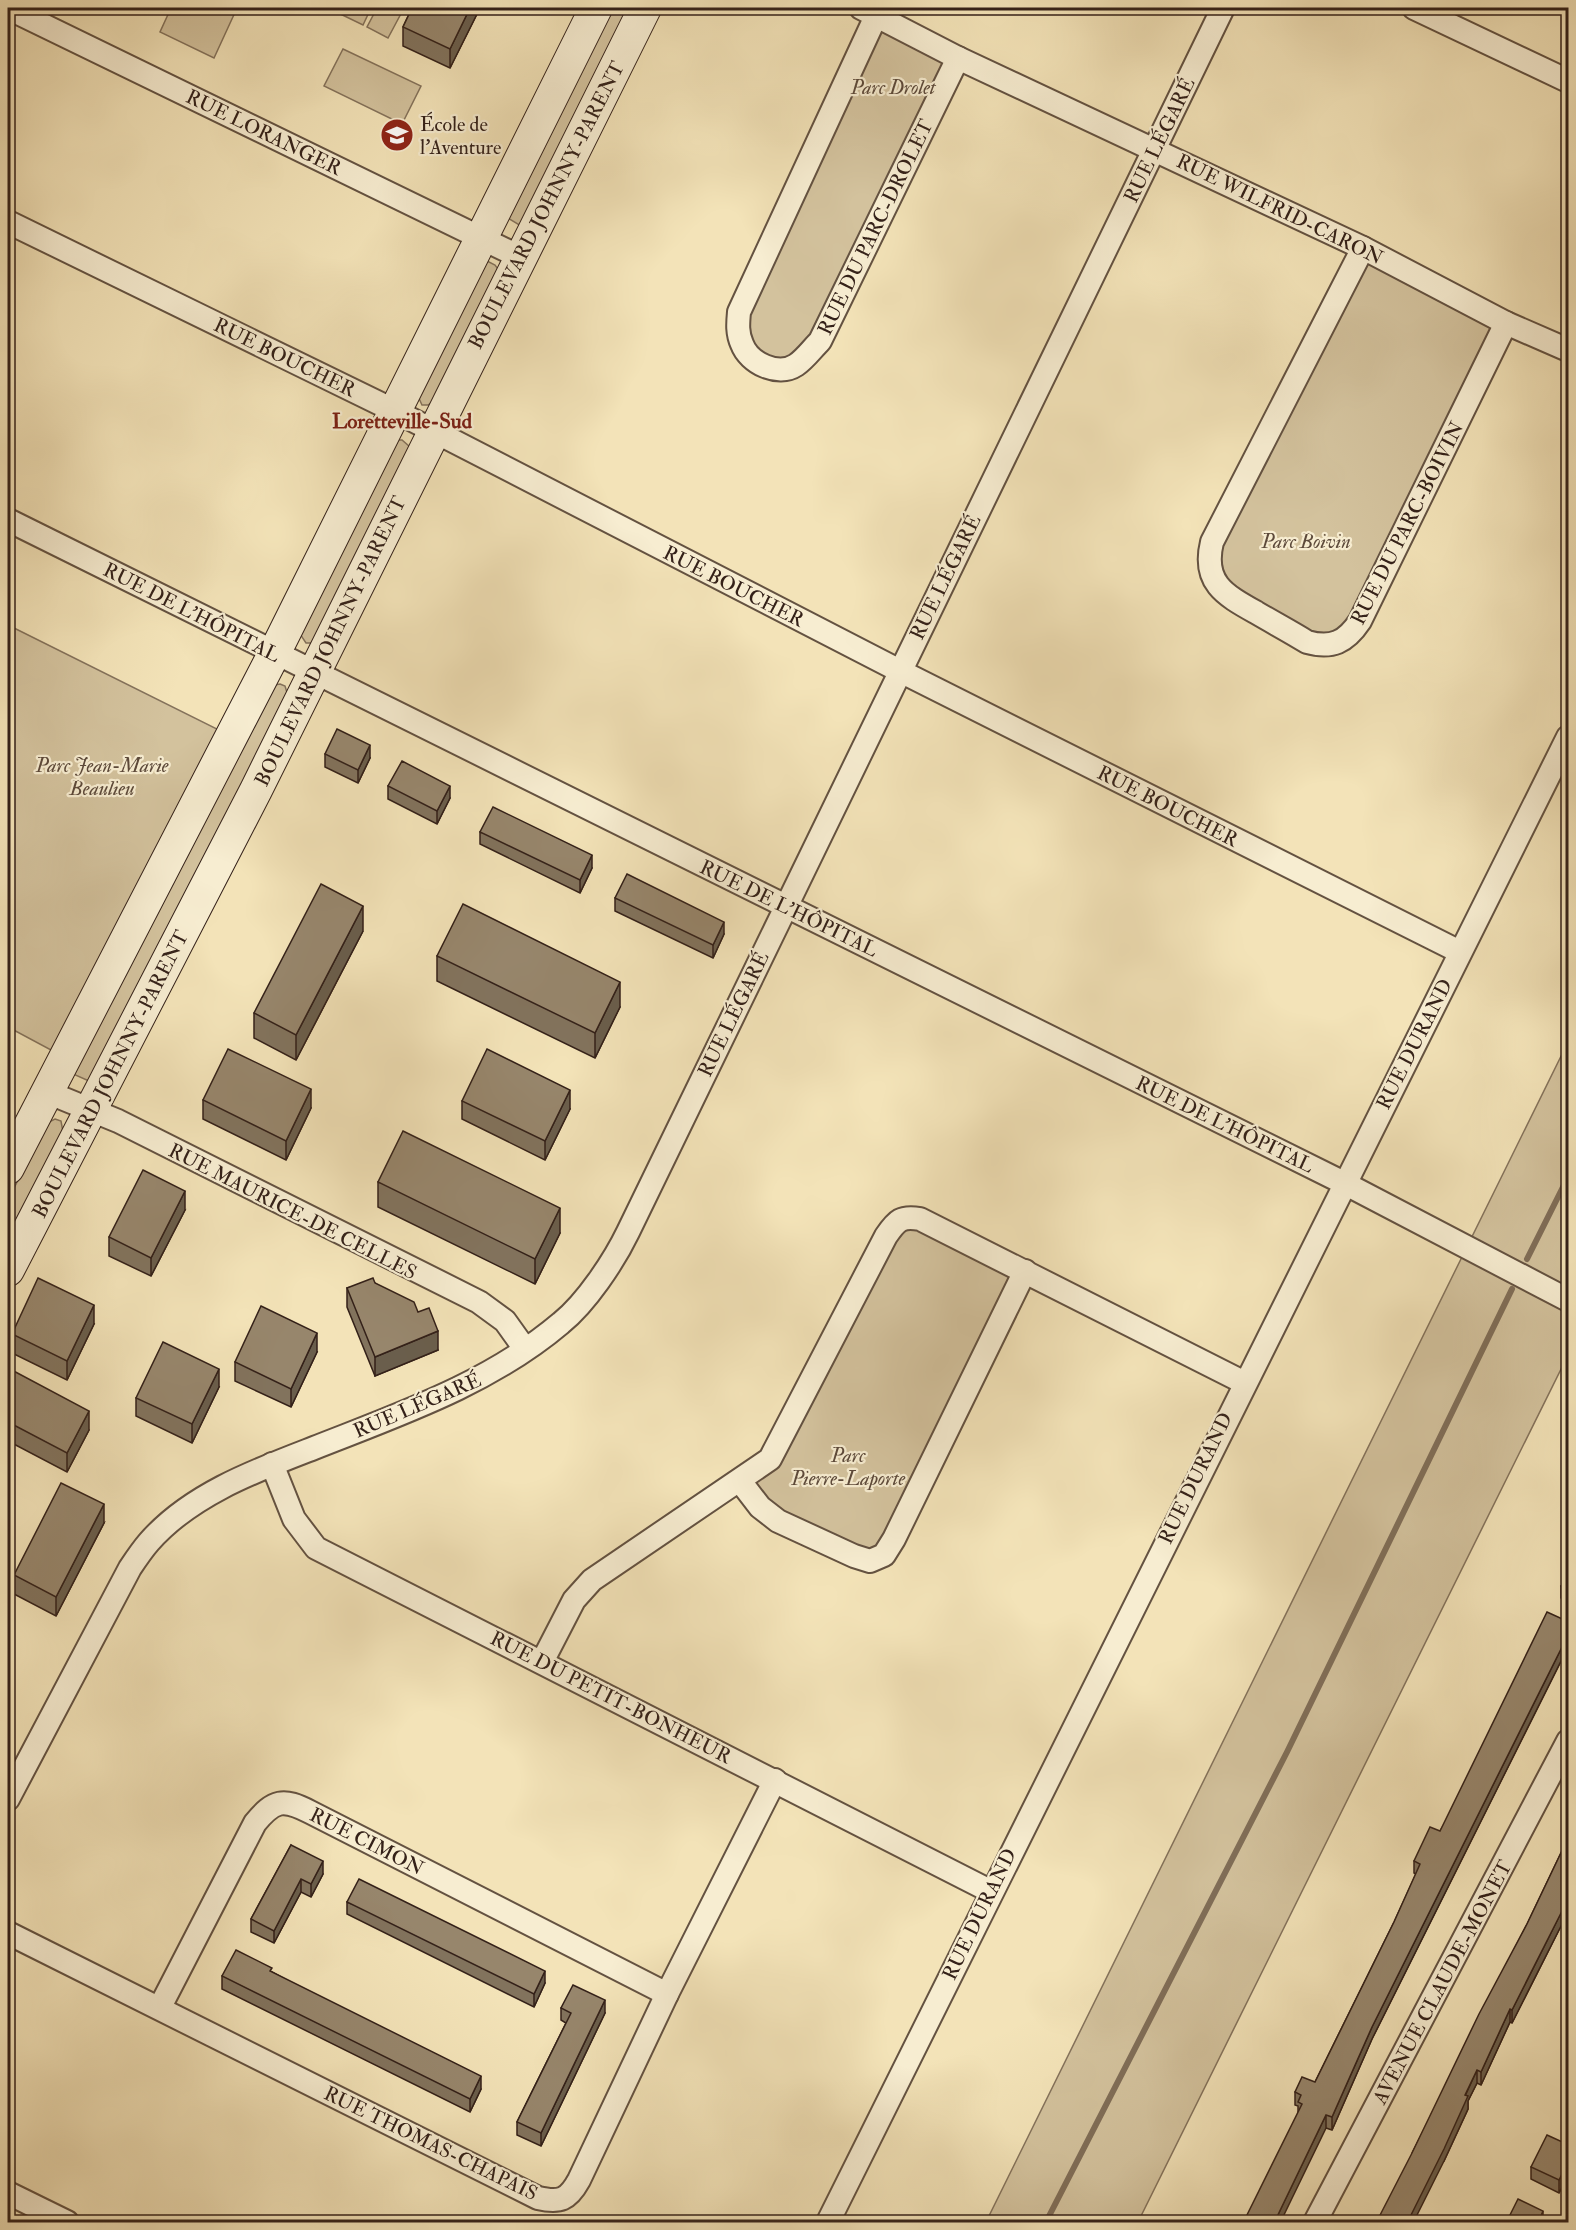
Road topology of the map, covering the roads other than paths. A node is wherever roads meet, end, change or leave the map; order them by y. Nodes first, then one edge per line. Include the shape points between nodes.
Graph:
1 (596, 8) edge
2 (645, 8) edge
3 (1223, 8) edge
4 (1414, 8) edge
5 (9, 9) edge
6 (869, 12) edge
7 (958, 58) junction
8 (1569, 81) edge
9 (1154, 149) junction
10 (8, 222) edge
11 (482, 238) junction
12 (1363, 248) junction
13 (519, 257) junction
14 (1506, 322) junction
15 (1569, 350) edge
16 (395, 411) junction
17 (433, 431) junction
18 (8, 520) edge
19 (274, 654) junction
20 (900, 671) junction
21 (314, 672) junction
22 (1569, 737) edge
23 (785, 906) junction
24 (1460, 952) junction
25 (47, 1092) junction
26 (91, 1111) junction
27 (8, 1168) edge
28 (1344, 1183) junction
29 (8, 1270) edge
30 (1025, 1271) junction
31 (1569, 1300) edge
32 (525, 1349) junction
33 (1243, 1382) junction
34 (272, 1464) junction
35 (740, 1481) junction
36 (542, 1662) junction
37 (1569, 1741) edge
38 (775, 1780) junction
39 (8, 1799) edge
40 (990, 1891) junction
41 (8, 1932) edge
42 (667, 1994) junction
43 (160, 2007) junction
44 (8, 2193) edge
45 (68, 2223) edge
46 (828, 2223) edge
47 (1315, 2223) edge

1 - 11 street
2 - 13 street, BOULEVARD JOHNNY-PARENT
3 - 9 street, RUE LÉGARÉ
4 - 8 street
5 - 11 street, RUE LORANGER
6 - 7 street, RUE WILFRID-CARON
6 - 7 street, RUE DU PARC-DROLET via 739,312 742,347 765,367 779,370 795,366 820,341
7 - 9 street, RUE WILFRID-CARON
9 - 12 street, RUE WILFRID-CARON
9 - 20 street, RUE LÉGARÉ
10 - 16 street, RUE BOUCHER
11 - 13 street, RUE LORANGER
11 - 16 street
12 - 14 street, RUE WILFRID-CARON
12 - 14 street, RUE DU PARC-BOIVIN via 1212,542 1208,557 1210,572 1227,597 1307,642 1322,646 1335,643 1350,636 1360,621
13 - 17 street, BOULEVARD JOHNNY-PARENT
14 - 15 street, RUE WILFRID-CARON
16 - 17 street, RUE BOUCHER
16 - 19 street
17 - 20 street, RUE BOUCHER
17 - 21 street, BOULEVARD JOHNNY-PARENT
18 - 19 street, RUE DE L'HÔPITAL
19 - 21 street, RUE DE L'HÔPITAL
19 - 25 street
20 - 23 street, RUE LÉGARÉ
20 - 24 street, RUE BOUCHER
21 - 23 street, RUE DE L'HÔPITAL
21 - 26 street, BOULEVARD JOHNNY-PARENT
22 - 24 street, RUE DURAND
23 - 28 street, RUE DE L'HÔPITAL
23 - 32 street, RUE LÉGARÉ via 624,1239 595,1285 562,1323
24 - 28 street, RUE DURAND
25 - 26 street, RUE MAURICE-DE CELLES
25 - 27 street
26 - 29 street, BOULEVARD JOHNNY-PARENT
26 - 32 street, RUE MAURICE-DE CELLES via 479,1302 505,1321
28 - 31 street, RUE DE L'HÔPITAL
28 - 33 street, RUE DURAND
30 - 33 street
30 - 35 street via 920,1219 906,1217 895,1224 770,1460
30 - 35 street via 884,1555 870,1561 854,1556 778,1521 760,1507
32 - 34 street, RUE LÉGARÉ via 441,1398
33 - 40 street, RUE DURAND
34 - 36 street, RUE DU PETIT-BONHEUR via 294,1519 316,1548
34 - 39 street, RUE LÉGARÉ via 213,1492 150,1541 130,1568
35 - 36 street via 592,1580 574,1600
36 - 38 street, RUE DU PETIT-BONHEUR
37 - 47 street, AVENUE CLAUDE-MONET
38 - 40 street, RUE DU PETIT-BONHEUR
38 - 42 street, RUE THOMAS-CHAPAIS
40 - 46 street, RUE DURAND
41 - 43 street, RUE THOMAS-CHAPAIS
42 - 43 street, RUE CIMON via 294,1804 281,1803 268,1808 255,1823
42 - 43 street, RUE THOMAS-CHAPAIS via 573,2191 553,2202 538,2198
44 - 45 street

